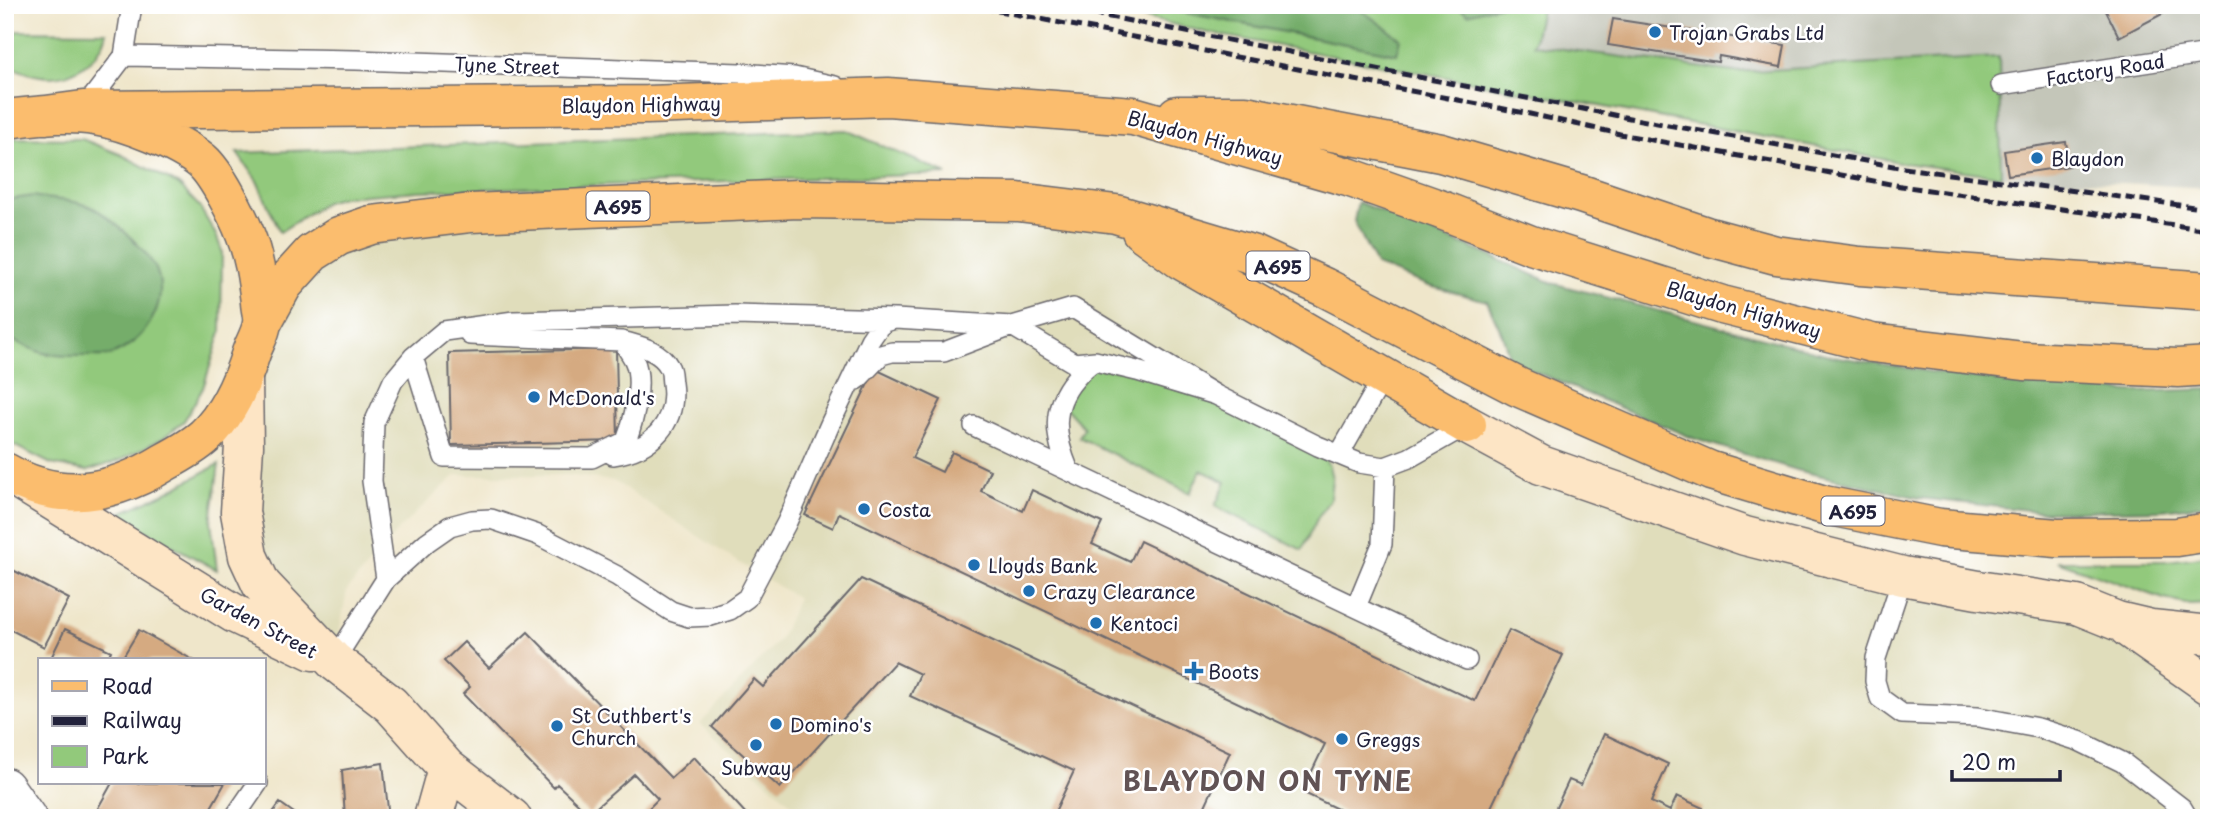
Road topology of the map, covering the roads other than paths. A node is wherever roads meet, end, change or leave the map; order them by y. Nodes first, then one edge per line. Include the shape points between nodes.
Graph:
1 (132, 5) edge
2 (2209, 53) edge
3 (124, 56) junction
4 (2001, 85) dead end
5 (888, 97) junction
6 (83, 110) junction
7 (17, 114) edge
8 (1133, 116) junction
9 (1116, 214) junction
10 (2209, 291) edge
11 (895, 319) junction
12 (262, 323) junction
13 (1012, 326) junction
14 (444, 331) junction
15 (622, 341) junction
16 (413, 357) junction
17 (1095, 361) junction
18 (2209, 366) edge
19 (1384, 376) junction
20 (243, 379) junction
21 (1216, 395) junction
22 (831, 422) junction
23 (1467, 425) junction
24 (974, 426) dead end
25 (1339, 455) junction
26 (592, 458) junction
27 (1385, 467) junction
28 (1069, 471) junction
29 (15, 478) edge
30 (2209, 532) edge
31 (1903, 576) junction
32 (386, 579) junction
33 (1356, 607) junction
34 (2117, 621) junction
35 (2209, 635) edge
36 (1466, 660) dead end
37 (334, 661) junction
38 (2209, 685) edge
39 (446, 768) junction
40 (257, 784) edge
41 (5, 787) edge
42 (27, 818) edge
43 (234, 818) edge
44 (433, 818) edge
45 (512, 818) edge
46 (2188, 818) edge

1 - 3 lane
2 - 4 lane, Factory Road
3 - 5 lane, Tyne Street via 753,73
3 - 6 lane
5 - 6 main road, Blaydon Highway via 647,105
5 - 8 main road, Blaydon Highway
6 - 7 main road, Blaydon Highway
7 - 12 main road via 108,119 146,131 203,162 249,243
8 - 10 main road via 1245,115 1441,153 1776,255 1860,266
8 - 18 main road, Blaydon Highway via 1348,177 1531,245 1722,305 1872,343 2024,361
9 - 12 main road, A695 via 1018,202 810,198 471,213 371,225 338,236 312,253 283,285
9 - 19 main road via 1181,260
9 - 30 main road, A695 via 1254,255 1518,387 1712,471 1824,505 1940,528 2057,538 2177,537
11 - 13 lane
11 - 14 lane via 735,315 514,321
11 - 22 lane via 879,327 870,340
12 - 20 main road
13 - 17 lane via 1074,363
13 - 21 lane via 1073,307
13 - 22 lane via 944,352 881,355 859,378
14 - 15 lane via 481,337
14 - 16 lane
15 - 26 lane via 635,362 633,425 626,441
15 - 26 lane via 651,350 670,368 671,410 662,430 648,444
16 - 26 lane via 444,457
16 - 32 lane via 393,381 374,423 372,481
17 - 21 lane
17 - 28 lane via 1069,385 1059,409 1059,446
19 - 23 main road
19 - 25 lane
20 - 29 main road via 204,436 147,473 107,489 80,492 54,490
20 - 37 street, Garden Street via 240,512 248,556 261,584
21 - 25 lane
22 - 32 lane via 747,598 730,610 700,617 671,611 617,576 538,535 491,519 450,526
23 - 27 lane
23 - 31 street via 1541,465 1665,510 1745,536
24 - 28 lane
25 - 27 lane
27 - 33 lane via 1382,544
28 - 33 lane
29 - 37 street, Garden Street via 235,614
31 - 34 street via 2077,606
31 - 46 lane via 1876,657 1874,681 1880,698 1902,714 1978,718 2038,728 2079,741 2122,762 2182,808
32 - 37 lane
33 - 36 lane
34 - 35 street
34 - 38 street
37 - 39 street via 391,705
39 - 44 street
39 - 45 street
40 - 43 lane
41 - 42 street

